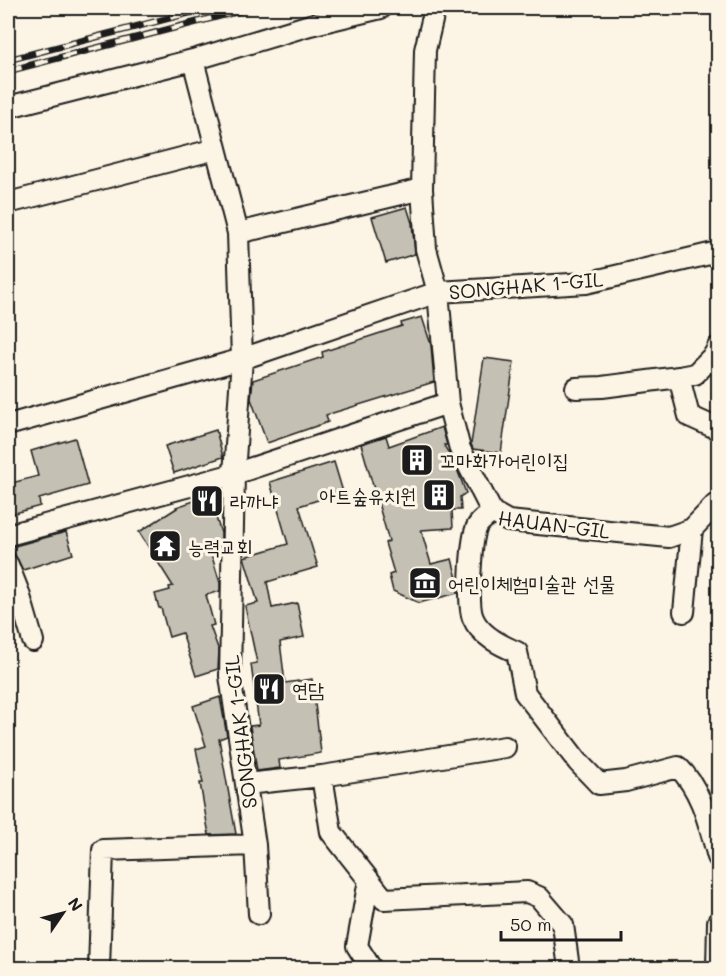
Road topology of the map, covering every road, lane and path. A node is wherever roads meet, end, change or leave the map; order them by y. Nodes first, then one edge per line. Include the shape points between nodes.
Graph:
1 (381, 8) edge
2 (435, 8) edge
3 (193, 60) junction
4 (8, 107) edge
5 (216, 149) junction
6 (422, 189) junction
7 (8, 203) edge
8 (238, 233) junction
9 (718, 252) edge
10 (438, 292) junction
11 (718, 347) edge
12 (242, 358) junction
13 (679, 377) junction
14 (576, 388) dead end
15 (448, 403) junction
16 (8, 425) edge
17 (718, 429) edge
18 (234, 474) junction
19 (718, 504) edge
20 (492, 512) junction
21 (692, 529) junction
22 (8, 535) edge
23 (8, 565) edge
24 (684, 612) dead end
25 (33, 641) dead end
26 (505, 747) dead end
27 (322, 776) junction
28 (246, 784) junction
29 (255, 845) junction
30 (718, 857) edge
31 (369, 880) junction
32 (259, 914) dead end
33 (718, 922) edge
34 (99, 969) edge
35 (372, 969) edge
36 (569, 969) edge
37 (717, 969) edge

1 - 3 street
2 - 6 street, SONGHAK 1-GIL via 425,50
3 - 4 street
3 - 5 street, SONGHAK 1-GIL
5 - 7 street
5 - 8 street, SONGHAK 1-GIL
6 - 8 street
6 - 10 street, SONGHAK 1-GIL via 426,249
8 - 12 street, SONGHAK 1-GIL
9 - 10 street, SONGHAK 1-GIL via 586,283
10 - 12 street, SONGHAK 1-GIL
10 - 15 street, SONGHAK 1-GIL
11 - 13 street via 695,374
12 - 16 street, SONGHAK 1-GIL
12 - 18 street, SONGHAK 1-GIL
13 - 14 street
13 - 17 street via 689,416
15 - 18 street
15 - 20 street, SONGHAK 1-GIL via 460,449
18 - 22 street
18 - 28 street, SONGHAK 1-GIL via 230,676
19 - 21 street
20 - 21 street, HAUAN-GIL via 508,521 669,537
20 - 30 street, HAUAN-GIL via 476,526 471,549 471,616 479,629 517,652 525,693 599,784 678,767 690,778 705,810
21 - 24 street
23 - 25 street
26 - 27 street
27 - 28 street
27 - 31 street via 332,832
28 - 29 street, SONGHAK 1-GIL
29 - 32 street, SONGHAK 1-GIL
29 - 34 street via 103,850
31 - 35 street via 357,946
31 - 36 street via 384,899 527,892 539,897 563,925
33 - 37 street

